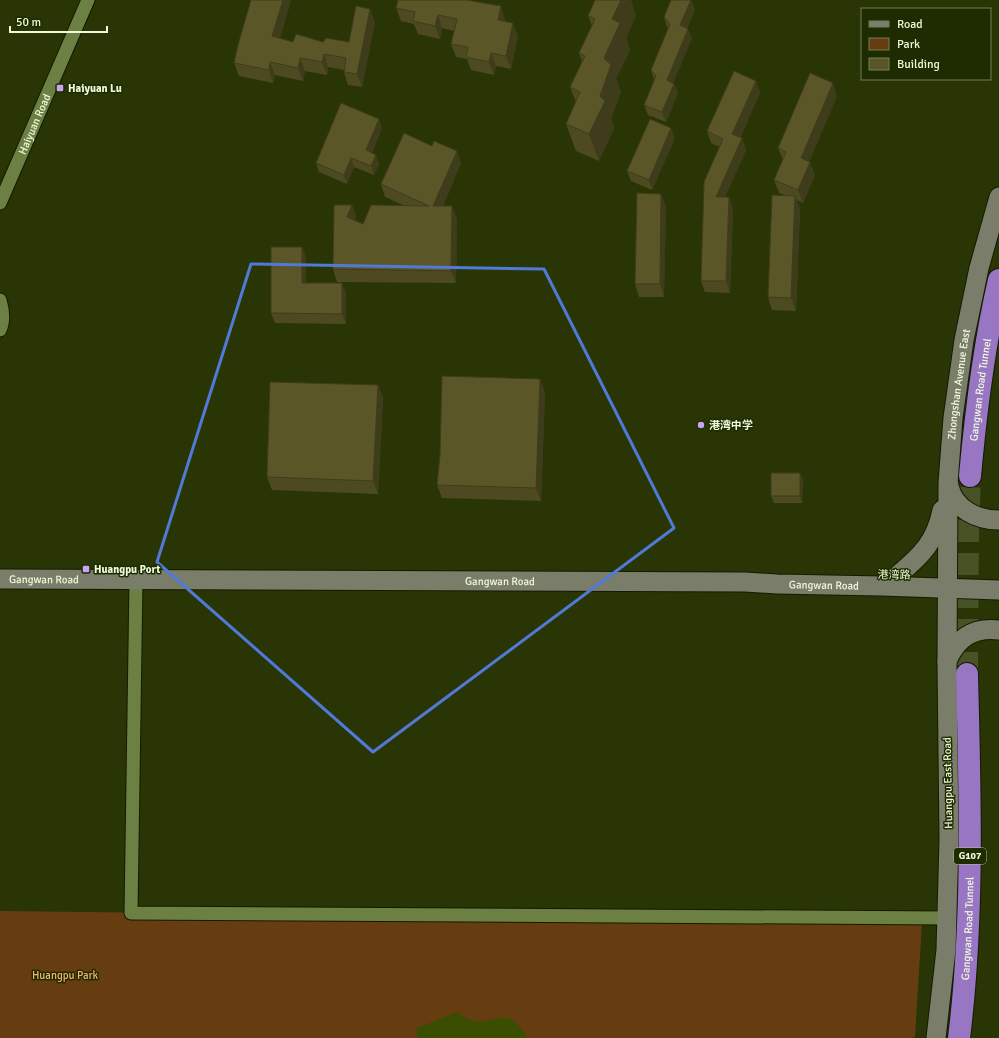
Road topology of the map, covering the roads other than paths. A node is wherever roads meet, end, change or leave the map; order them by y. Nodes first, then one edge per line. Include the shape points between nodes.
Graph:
1 (88, 0) edge
2 (999, 197) edge
3 (0, 204) edge
4 (999, 280) edge
5 (0, 300) edge
6 (0, 330) edge
7 (970, 476) tunnel mouth
8 (948, 483) junction
9 (999, 520) edge
10 (898, 575) junction
11 (999, 577) edge
12 (0, 579) edge
13 (136, 580) junction
14 (745, 582) junction
15 (948, 582) junction
16 (999, 590) edge
17 (999, 630) edge
18 (947, 663) junction
19 (967, 674) tunnel mouth
20 (947, 918) junction
21 (936, 1038) edge
22 (959, 1038) edge

1 - 3 street, Haiyuan Road
2 - 8 street, Zhongshan Avenue East via 979,268 964,340 953,418
4 - 7 highway, Gangwan Road Tunnel via 979,387
5 - 6 street
8 - 9 street via 951,494 960,506 976,516
8 - 10 street via 933,538
8 - 15 street, Zhongshan Avenue East
10 - 14 street, 港湾路 via 781,576
10 - 15 street, 港湾路
11 - 15 street, Gangwan Road
12 - 13 street, Gangwan Road
13 - 14 street, Gangwan Road
13 - 20 street via 131,913
14 - 15 street, Gangwan Road
15 - 16 street, Gangwan Road
15 - 18 street, Huangpu East Road
17 - 18 street via 987,628 963,638 957,643
18 - 20 street, Huangpu East Road
19 - 22 highway, Gangwan Road Tunnel / G107 via 970,779 968,918
20 - 21 street, Huangpu East Road via 944,974

